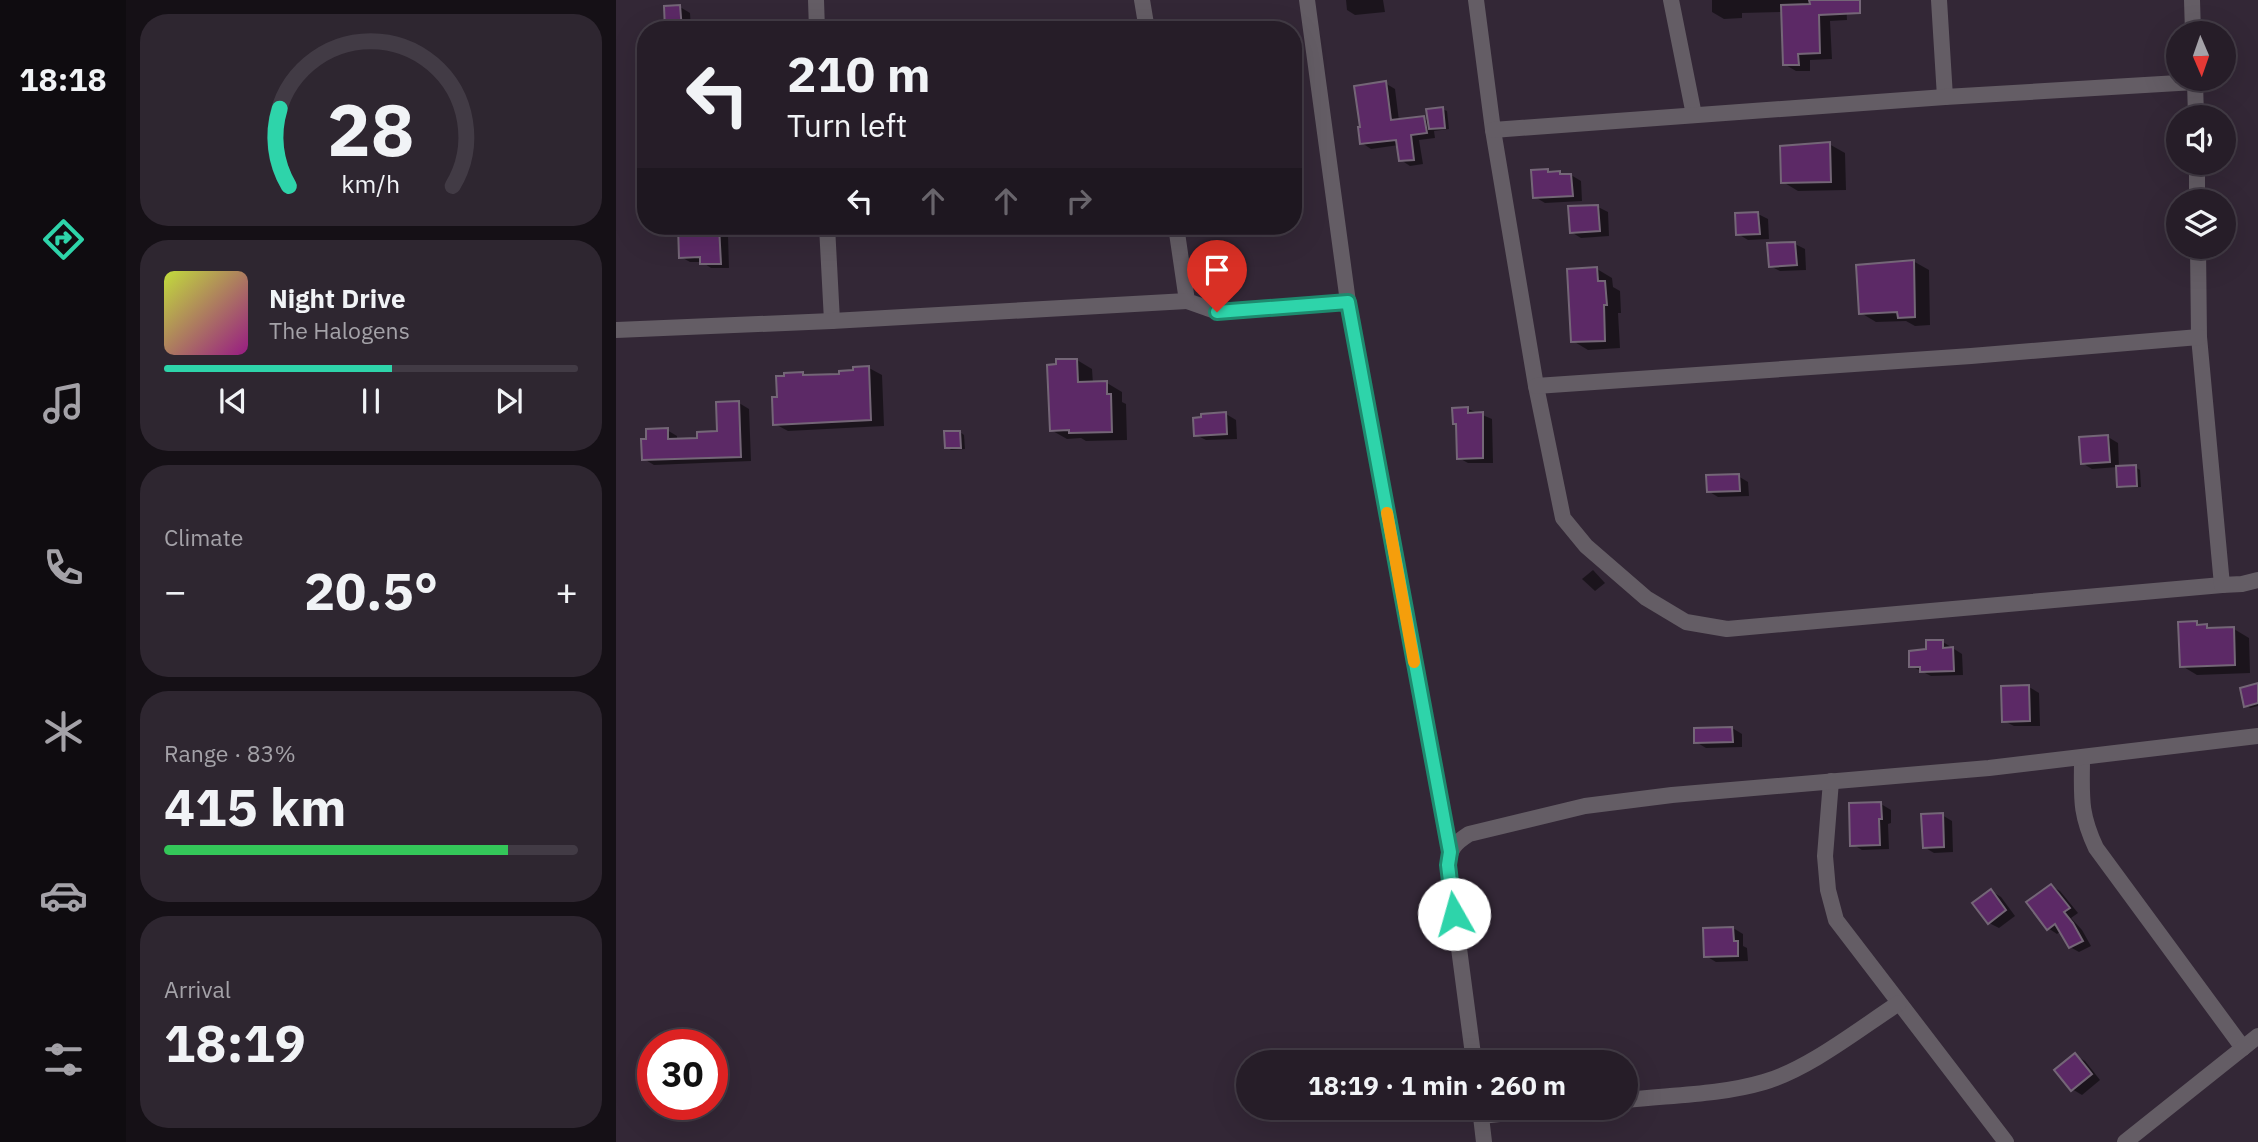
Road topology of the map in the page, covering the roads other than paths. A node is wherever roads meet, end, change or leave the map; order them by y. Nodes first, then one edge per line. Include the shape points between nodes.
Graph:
1 (816, 0) edge
2 (1142, 0) edge
3 (1307, 0) edge
4 (1476, 0) edge
5 (1671, 0) edge
6 (1939, 0) edge
7 (2192, 0) edge
8 (817, 21) edge
9 (1146, 21) edge
10 (2193, 21) edge
11 (2166, 82) edge
12 (1945, 97) junction
13 (1694, 115) junction
14 (1493, 130) junction
15 (827, 235) edge
16 (1177, 235) edge
17 (2198, 259) edge
18 (1187, 301) junction
19 (1348, 302) junction
20 (832, 321) junction
21 (616, 330) edge
22 (2199, 337) junction
23 (1536, 386) junction
24 (2258, 580) edge
25 (2222, 585) junction
26 (2258, 736) edge
27 (2082, 758) junction
28 (1832, 782) junction
29 (1450, 852) junction
30 (1899, 1003) junction
31 (2258, 1036) edge
32 (2243, 1048) junction
33 (1472, 1050) edge
34 (1638, 1099) edge
35 (1481, 1120) edge
36 (1484, 1142) edge
37 (2006, 1142) edge
38 (2125, 1142) edge

1 - 8 street
2 - 9 street
3 - 19 street
4 - 14 street
5 - 13 street
6 - 12 street
7 - 10 street
11 - 12 street
12 - 13 street
13 - 14 street
14 - 23 street
15 - 20 street
16 - 18 street
17 - 22 street
18 - 19 street via 1217,312
18 - 20 street
19 - 29 street
20 - 21 street
22 - 23 street
22 - 25 street
23 - 25 street via 1563,518 1624,581 1686,622 1727,629
24 - 25 street
26 - 27 street
27 - 28 street
27 - 32 street via 2081,805 2096,848
28 - 29 street via 1585,806 1469,834 1455,842
28 - 30 street via 1825,856 1836,920
29 - 33 street
30 - 34 street via 1799,1068 1766,1081
30 - 37 street
31 - 32 street
32 - 38 street
35 - 36 street

